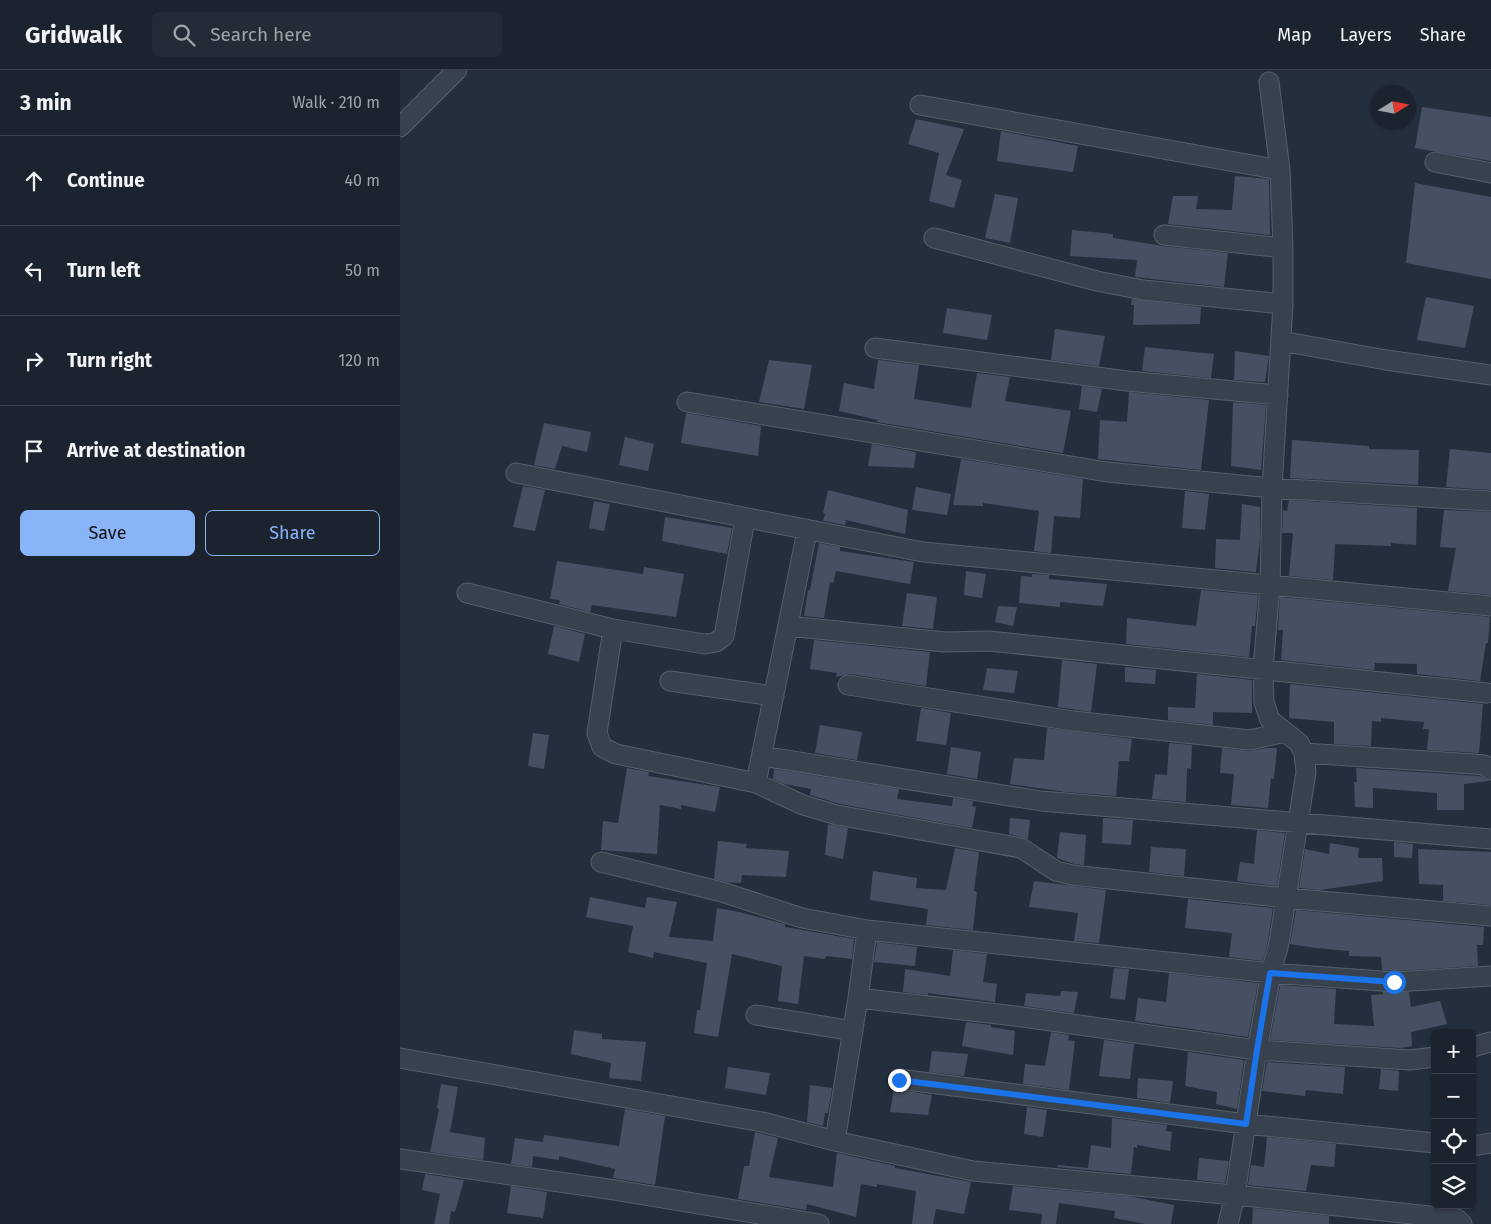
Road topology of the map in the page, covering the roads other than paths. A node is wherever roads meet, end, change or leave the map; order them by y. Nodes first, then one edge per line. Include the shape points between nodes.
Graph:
1 (457, 70) edge
2 (1269, 82) dead end
3 (920, 105) dead end
4 (400, 127) edge
5 (1435, 162) dead end
6 (1280, 170) junction
7 (1491, 173) edge
8 (1164, 235) dead end
9 (934, 238) dead end
10 (1283, 248) junction
11 (1283, 304) junction
12 (1281, 341) junction
13 (875, 348) dead end
14 (1491, 375) edge
15 (1278, 395) junction
16 (687, 402) dead end
17 (516, 473) dead end
18 (1272, 488) junction
19 (1489, 501) dead end
20 (745, 519) junction
21 (807, 531) junction
22 (1270, 586) junction
23 (467, 593) dead end
24 (1491, 606) edge
25 (788, 626) junction
26 (613, 629) junction
27 (1263, 669) junction
28 (670, 681) dead end
29 (848, 685) dead end
30 (1487, 693) dead end
31 (774, 696) junction
32 (1285, 732) junction
33 (1304, 753) junction
34 (762, 756) junction
35 (1491, 770) edge
36 (756, 783) junction
37 (1298, 823) junction
38 (1491, 839) edge
39 (601, 862) dead end
40 (1286, 898) junction
41 (1491, 916) edge
42 (867, 930) junction
43 (1270, 973) junction
44 (1491, 976) edge
45 (858, 998) junction
46 (756, 1015) dead end
47 (853, 1031) junction
48 (1491, 1042) edge
49 (1476, 1046) edge
50 (1257, 1050) junction
51 (1431, 1057) edge
52 (400, 1058) edge
53 (899, 1080) dead end
54 (1246, 1124) junction
55 (835, 1141) junction
56 (1431, 1143) edge
57 (1491, 1143) edge
58 (1476, 1145) edge
59 (400, 1159) edge
60 (1235, 1195) junction
61 (819, 1224) edge
62 (1228, 1224) edge
63 (1462, 1224) edge

1 - 4 street
2 - 6 street
3 - 6 street
5 - 7 street
6 - 10 street
8 - 10 street
9 - 11 street via 1097,282 1143,290
10 - 11 street
11 - 12 street
12 - 14 street
12 - 15 street
13 - 15 street via 1127,381
15 - 18 street
16 - 18 street via 1107,472
17 - 20 street
18 - 19 street
18 - 22 street
20 - 21 street
20 - 26 street via 724,636 705,644
21 - 22 street via 923,552
21 - 25 street
22 - 24 street
22 - 27 street
23 - 26 street
25 - 27 street via 945,642 989,641
25 - 31 street
26 - 36 street via 597,733 602,747 616,754
27 - 30 street
27 - 32 street via 1264,702 1270,720
28 - 31 street
29 - 32 street via 1083,722 1250,740
31 - 34 street
32 - 33 street
33 - 35 street via 1474,764
33 - 37 street via 1306,772
34 - 36 street
34 - 37 street via 1040,800
36 - 40 street via 803,805 837,815 1021,848 1056,871 1072,875
37 - 38 street
37 - 40 street
39 - 42 street via 722,892 802,918
40 - 41 street
40 - 43 street via 1279,943
42 - 43 street
42 - 45 street
43 - 44 street via 1394,982
43 - 50 street
45 - 47 street
45 - 50 street
46 - 47 street
47 - 55 street
48 - 49 street
50 - 51 street via 1410,1060
50 - 54 street
52 - 55 street via 762,1122
53 - 54 street
54 - 56 street
54 - 60 street
55 - 60 street via 973,1171
57 - 58 street
59 - 61 street
60 - 62 street
60 - 63 street via 1457,1219

